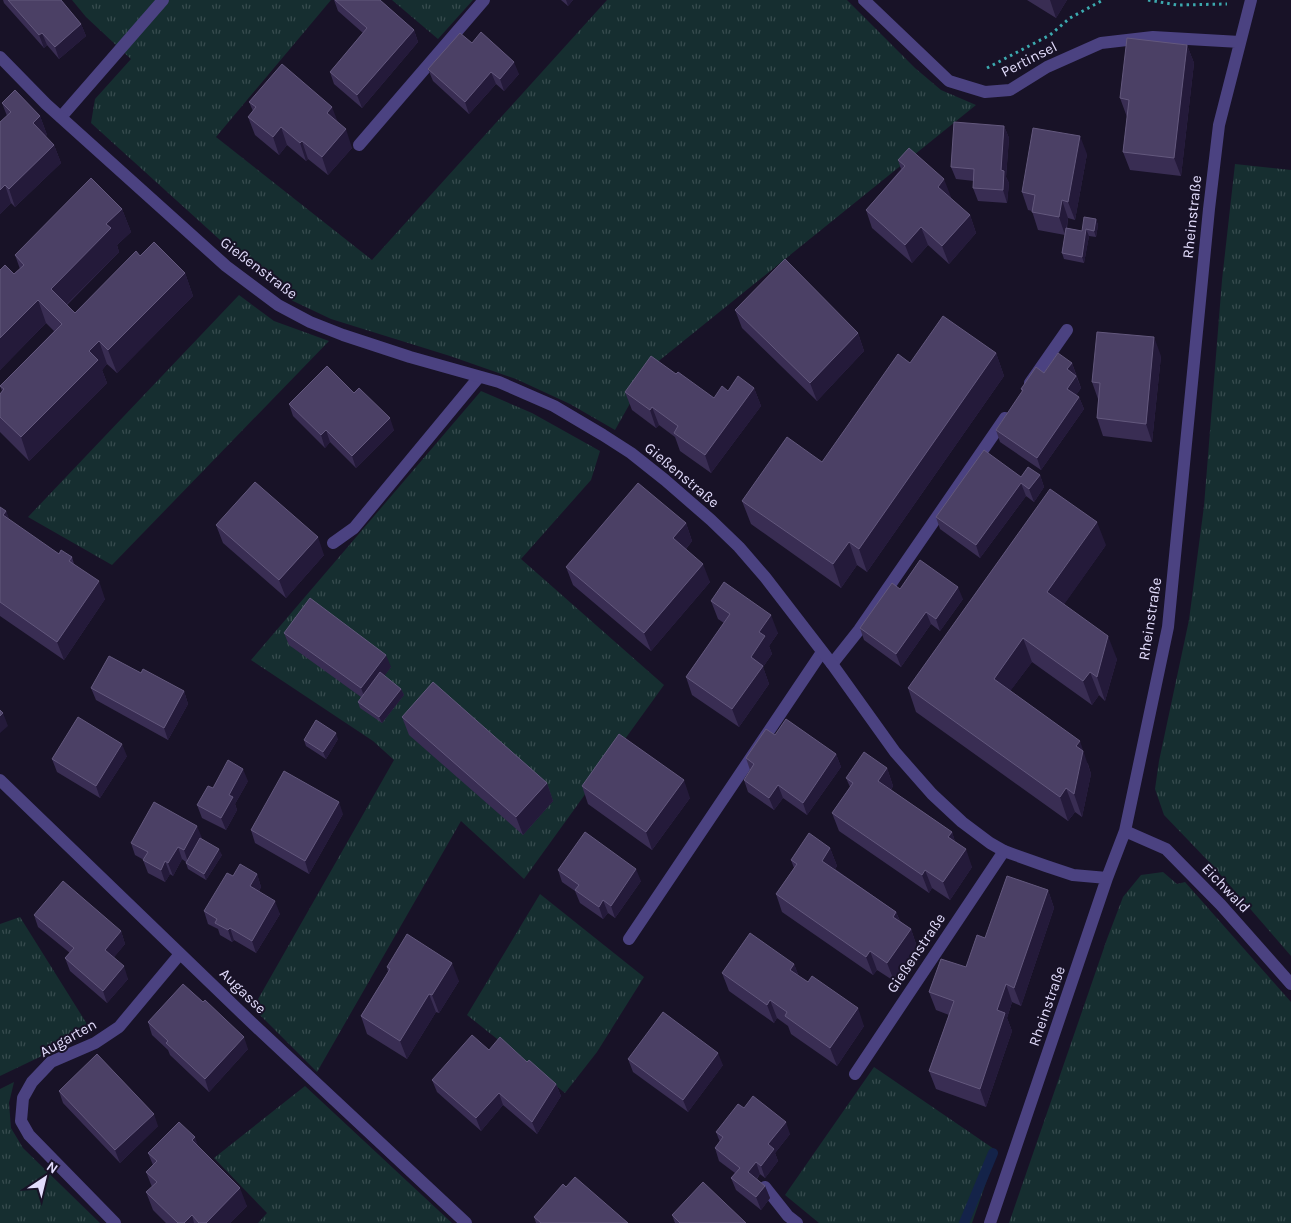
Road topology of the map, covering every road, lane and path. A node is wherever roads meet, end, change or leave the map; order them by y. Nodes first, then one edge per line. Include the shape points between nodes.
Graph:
1 (163, 0) edge
2 (484, 0) edge
3 (864, 0) edge
4 (1102, 0) edge
5 (1148, 0) edge
6 (1251, 0) edge
7 (1232, 4) dead end
8 (1240, 42) junction
9 (0, 57) edge
10 (986, 69) dead end
11 (61, 117) junction
12 (359, 145) dead end
13 (1067, 330) dead end
14 (479, 377) junction
15 (1022, 394) edge
16 (1011, 410) edge
17 (332, 543) dead end
18 (822, 652) junction
19 (832, 664) junction
20 (0, 780) edge
21 (1124, 831) junction
22 (1004, 851) junction
23 (1107, 878) junction
24 (630, 939) dead end
25 (180, 954) junction
26 (1291, 984) edge
27 (855, 1074) dead end
28 (765, 1187) edge
29 (115, 1223) edge
30 (466, 1223) edge
31 (797, 1223) edge
32 (990, 1223) edge

1 - 11 street
2 - 12 street
3 - 8 street, Pertinsel via 949,81 985,92 1010,90 1047,67 1101,43 1153,37
4 - 10 path via 1070,18 1050,35
5 - 7 path via 1177,5
6 - 8 street, Rheinstraße
8 - 21 street, Rheinstraße via 1219,126 1168,627
9 - 11 street, Gießenstraße
11 - 14 street, Gießenstraße via 226,266 278,305 343,335
13 - 15 street
14 - 17 street via 354,528
14 - 18 street, Gießenstraße via 554,406 631,453 739,547
16 - 19 street
18 - 19 street, Gießenstraße
18 - 24 street
19 - 22 street, Gießenstraße via 895,752 932,794 962,822
20 - 25 street, Augasse
21 - 23 street, Rheinstraße
21 - 26 street, Eichwald via 1166,849
22 - 23 street, Gießenstraße via 1073,875
22 - 27 street, Gießenstraße
23 - 32 street, Rheinstraße
25 - 29 street, Augarten via 119,1027 95,1043 51,1062 32,1082 23,1098 21,1120 28,1136
25 - 30 street, Augasse
28 - 31 street

